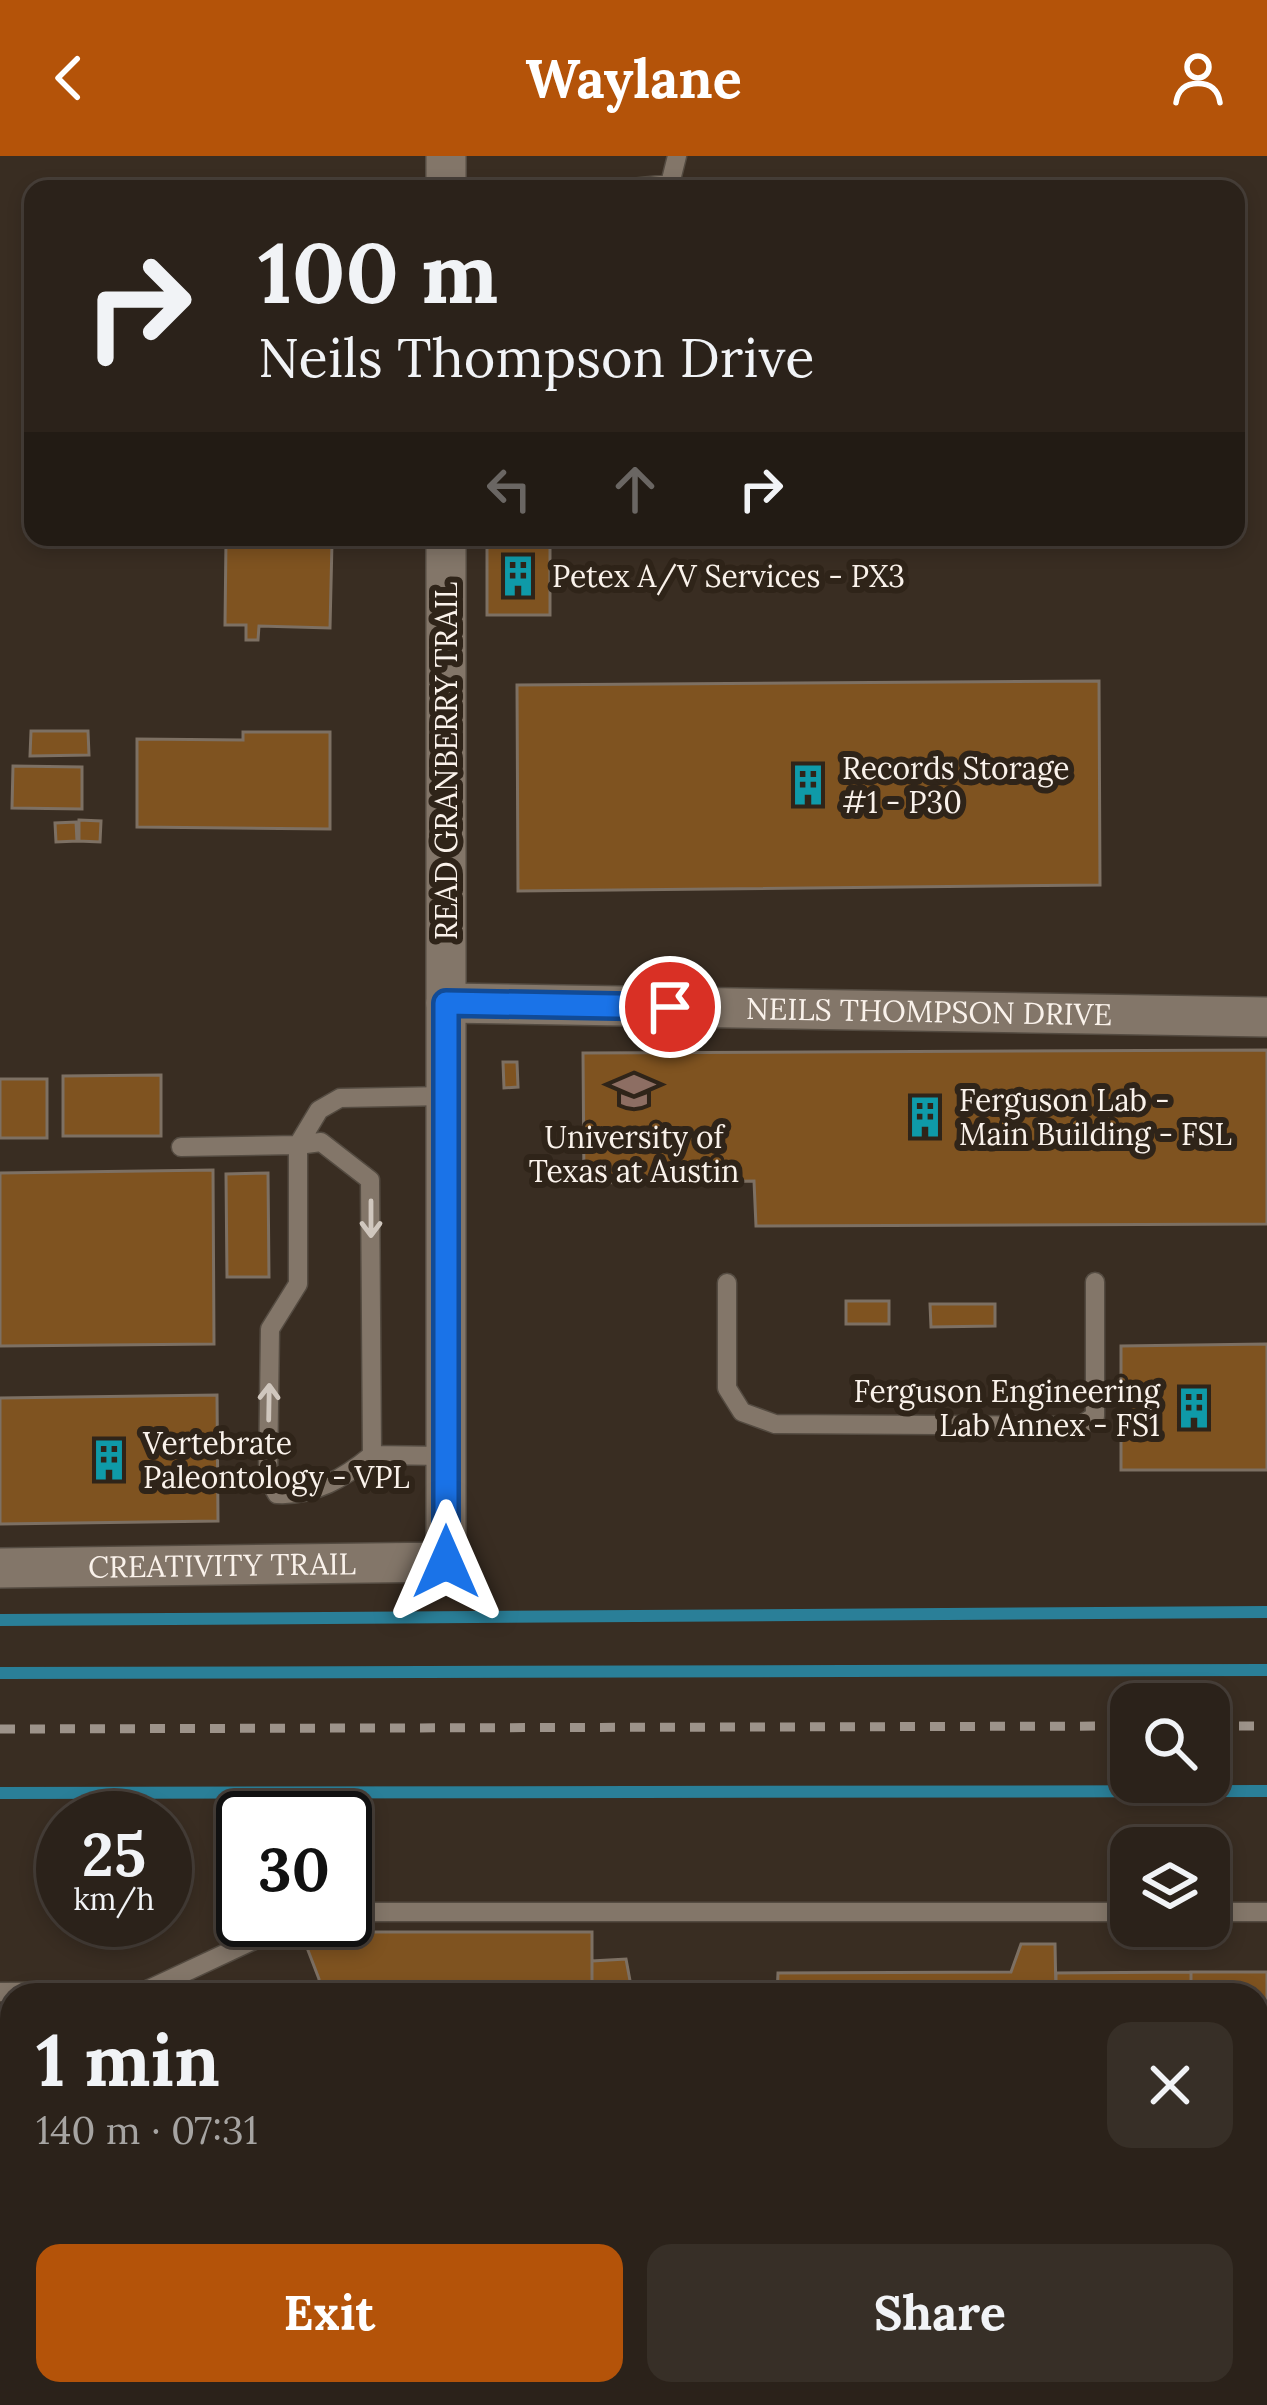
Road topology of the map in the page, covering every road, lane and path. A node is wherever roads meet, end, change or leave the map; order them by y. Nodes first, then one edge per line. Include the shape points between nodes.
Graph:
1 (446, 546) edge
2 (446, 1003) junction
3 (1267, 1017) edge
4 (446, 1096) junction
5 (298, 1145) junction
6 (181, 1147) dead end
7 (1096, 1282) dead end
8 (727, 1283) dead end
9 (372, 1455) junction
10 (446, 1456) junction
11 (446, 1562) joint
12 (0, 1568) edge
13 (372, 1912) edge
14 (1110, 1912) edge
15 (1230, 1912) edge
16 (1267, 1912) edge
17 (239, 1947) edge
18 (162, 1983) edge

1 - 2 street, READ GRANBERRY TRAIL
2 - 3 street, NEILS THOMPSON DRIVE
2 - 4 street, READ GRANBERRY TRAIL
4 - 5 lane via 340,1098 320,1110
4 - 10 street, READ GRANBERRY TRAIL
5 - 6 lane
5 -> 9 lane via 321,1142 370,1180
9 -> 5 lane via 343,1479 296,1495 277,1494 268,1478 270,1329 298,1284
7 - 8 lane via 1095,1416 1080,1426 775,1424 742,1412 727,1388
9 - 10 lane
10 - 11 street, READ GRANBERRY TRAIL
11 - 12 street, CREATIVITY TRAIL
13 - 14 lane
15 - 16 lane
17 - 18 lane

